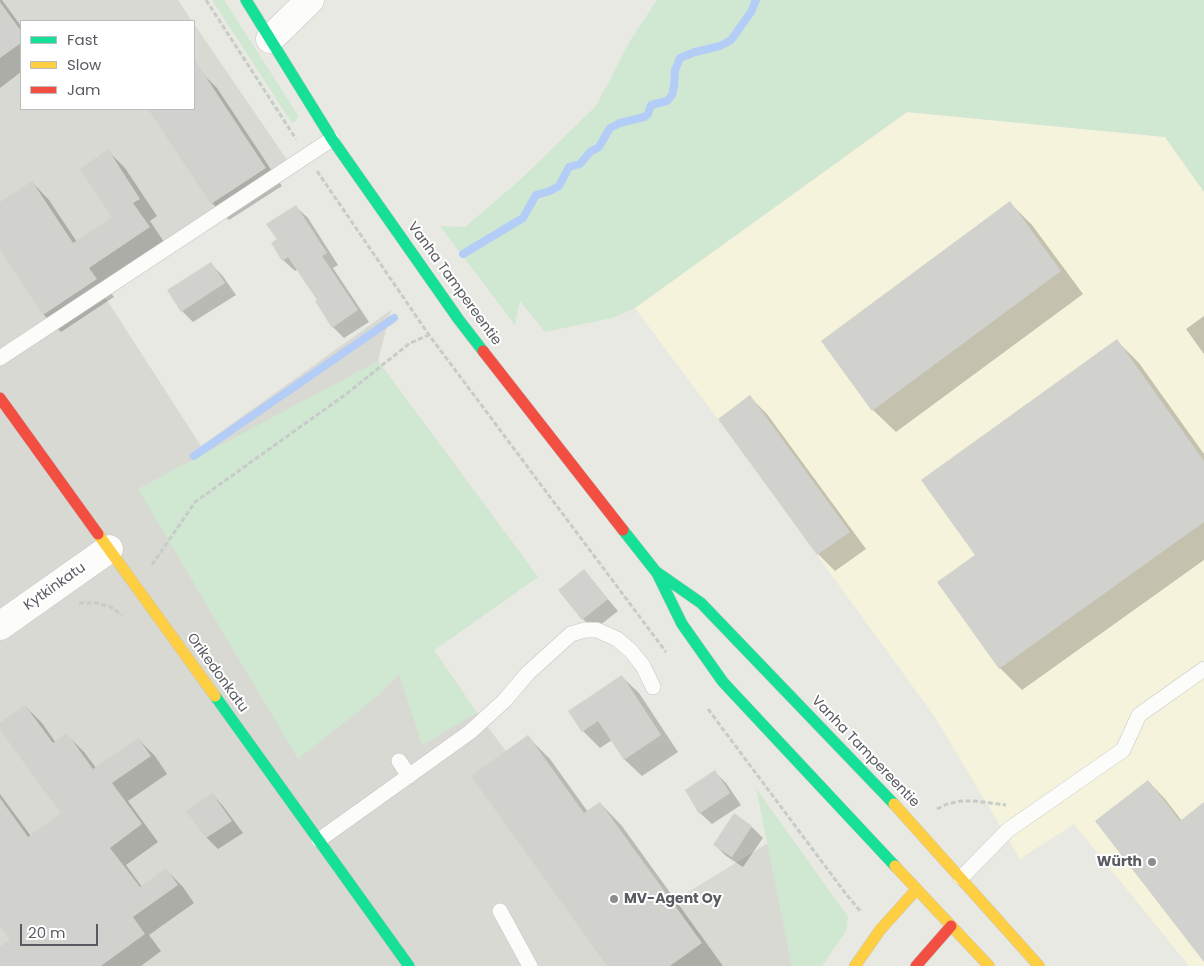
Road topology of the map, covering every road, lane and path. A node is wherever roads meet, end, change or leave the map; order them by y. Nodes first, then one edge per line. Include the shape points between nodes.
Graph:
1 (206, 0) edge
2 (246, 0) edge
3 (310, 0) edge
4 (270, 39) junction
5 (332, 139) junction
6 (306, 155) junction
7 (429, 334) junction
8 (0, 358) edge
9 (0, 398) edge
10 (109, 548) junction
11 (150, 568) dead end
12 (657, 573) junction
13 (0, 626) edge
14 (670, 657) dead end
15 (1204, 669) edge
16 (653, 687) dead end
17 (706, 705) dead end
18 (399, 761) dead end
19 (408, 776) junction
20 (934, 812) dead end
21 (1030, 813) junction
22 (319, 840) junction
23 (957, 882) junction
24 (934, 885) dead end
25 (916, 890) junction
26 (500, 911) dead end
27 (862, 914) dead end
28 (952, 921) junction
29 (409, 966) edge
30 (530, 966) edge
31 (855, 966) edge
32 (916, 966) edge
33 (990, 966) edge
34 (1038, 966) edge

1 - 6 path
2 - 4 main road, Vanha Tampereentie
3 - 4 street
4 - 5 main road, Vanha Tampereentie
5 - 6 lane
5 - 12 main road, Vanha Tampereentie via 459,320
6 - 7 path
6 - 8 lane
7 - 11 path via 410,343 346,395 195,502
7 - 14 path
9 - 10 main road, Orikedonkatu
10 - 13 street, Kytkinkatu
10 - 22 main road, Orikedonkatu
12 - 23 main road, Vanha Tampereentie via 702,603 917,828
12 - 25 main road, Vanha Tampereentie via 682,624 723,682
15 - 21 lane via 1139,715 1123,750
16 - 19 lane via 643,666 617,639 597,630 571,634 470,732
17 - 27 path
18 - 19 lane
19 - 22 lane
20 - 21 path via 947,804 976,801
21 - 23 lane via 1008,830
22 - 29 main road, Orikedonkatu
23 - 34 main road, Vanha Tampereentie
24 - 25 main road
25 - 28 main road, Vanha Tampereentie
25 - 31 main road via 880,930
26 - 30 lane
28 - 32 main road
28 - 33 main road, Vanha Tampereentie

